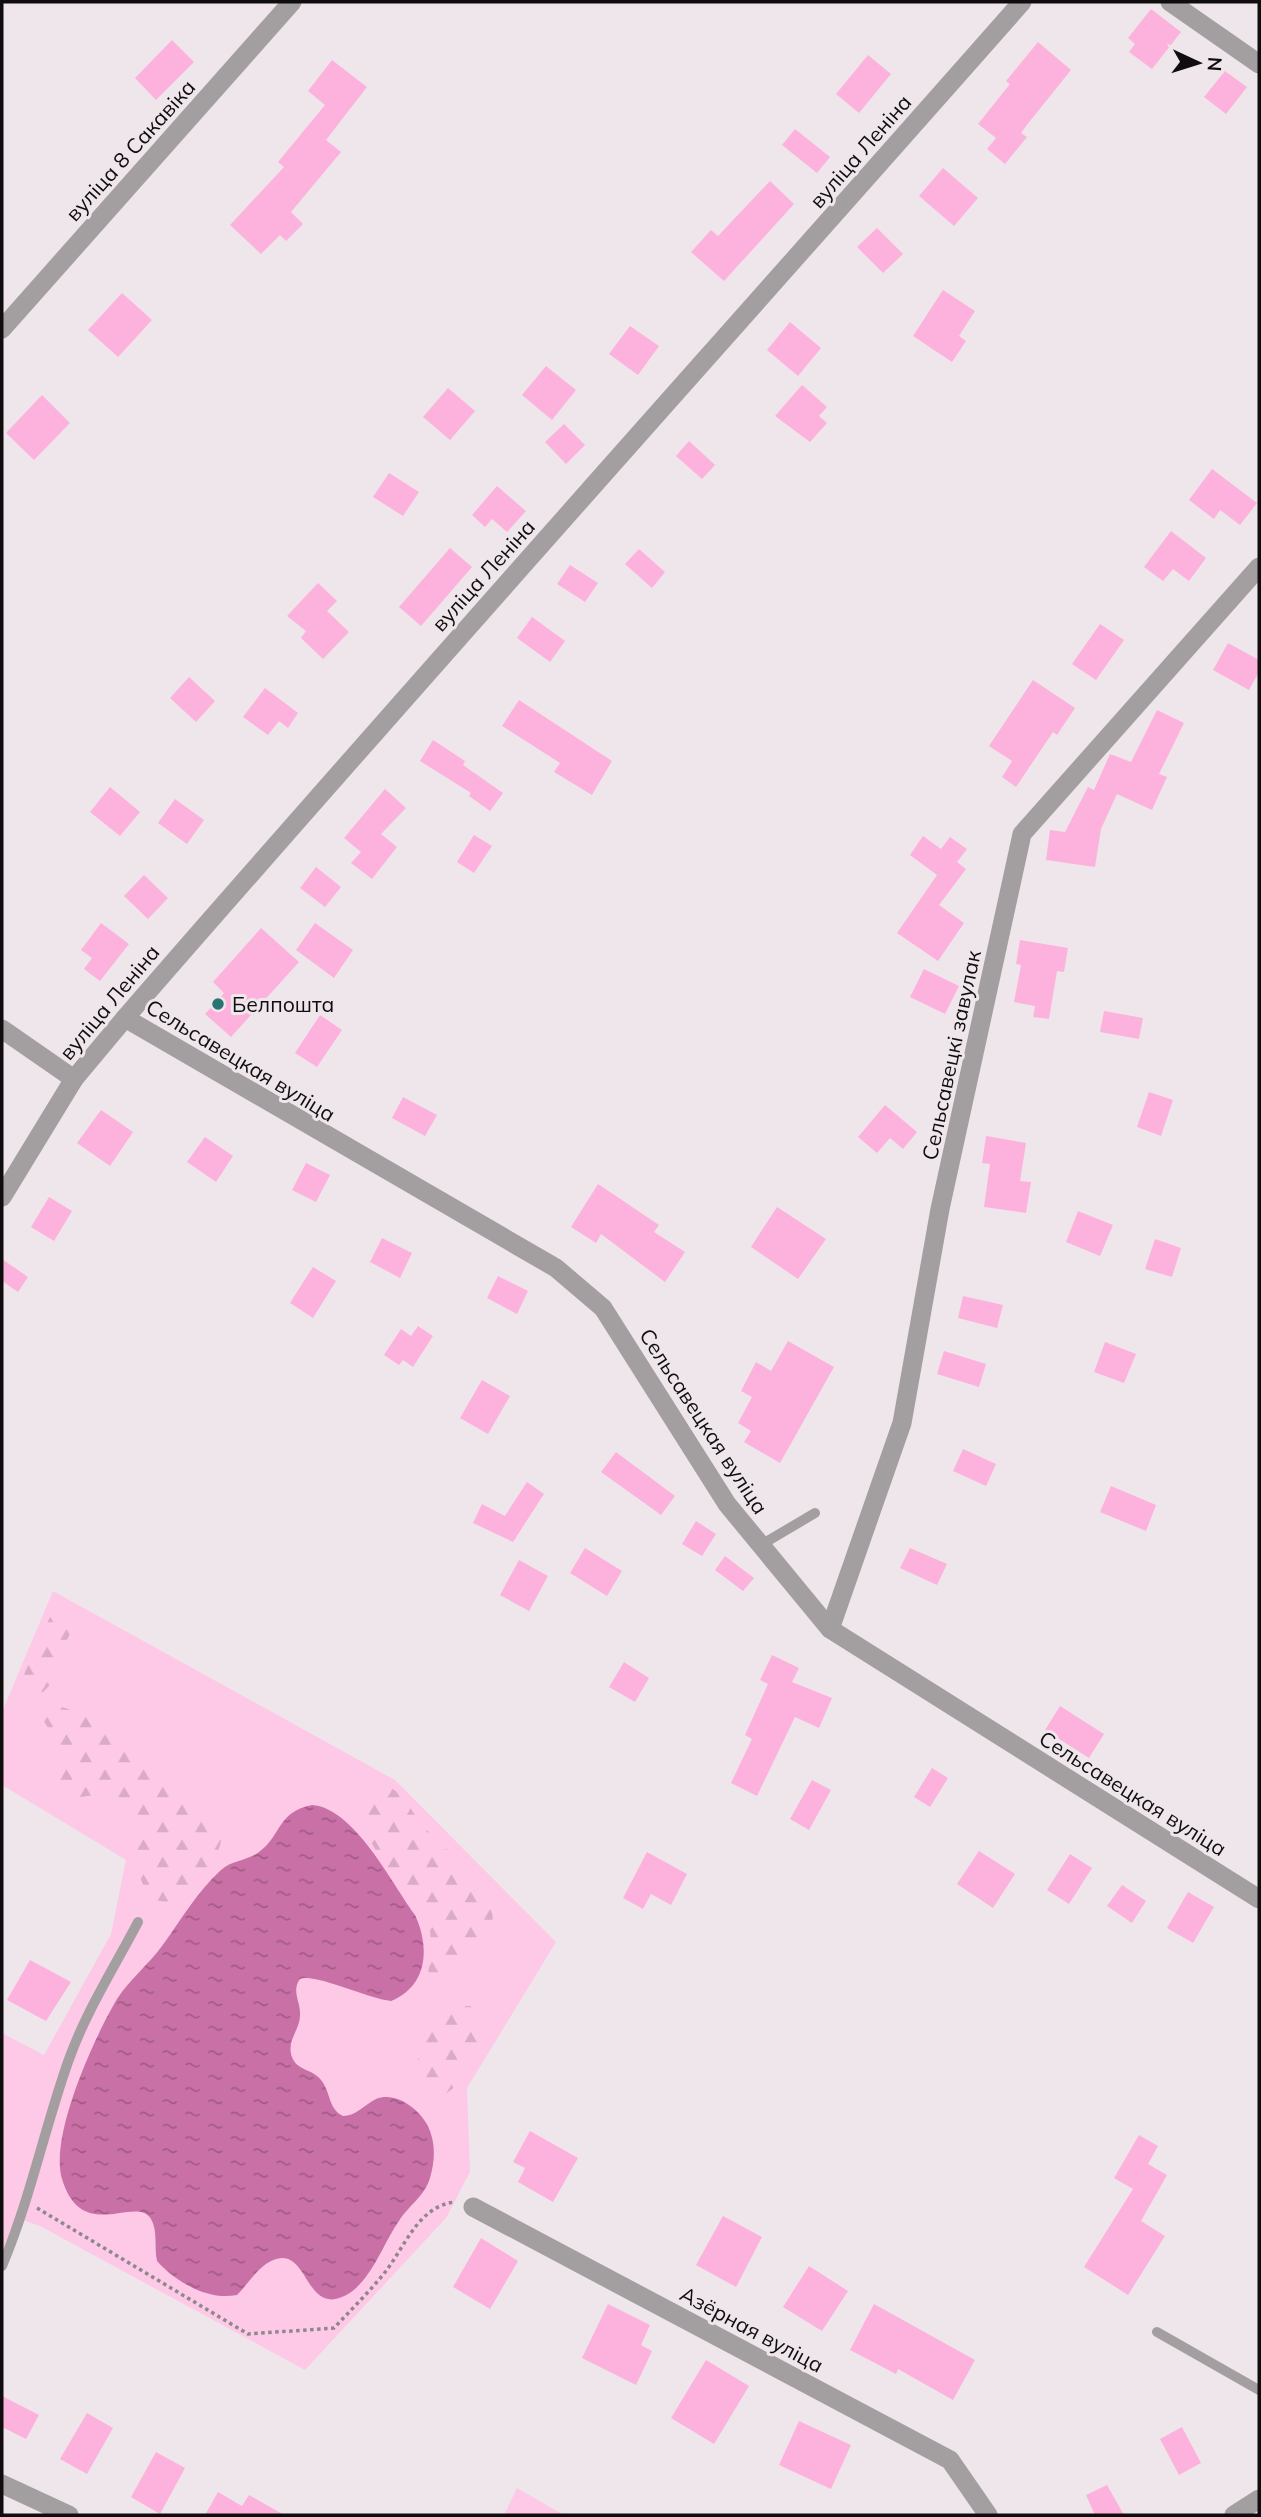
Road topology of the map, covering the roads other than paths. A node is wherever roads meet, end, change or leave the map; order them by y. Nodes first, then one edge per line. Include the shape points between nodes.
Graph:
1 (292, 2) edge
2 (1022, 2) edge
3 (1170, 2) edge
4 (1259, 64) edge
5 (2, 328) edge
6 (1259, 567) edge
7 (125, 1018) junction
8 (2, 1029) edge
9 (74, 1079) junction
10 (2, 1197) edge
11 (816, 1513) dead end
12 (761, 1545) junction
13 (830, 1629) junction
14 (1259, 1899) edge
15 (138, 1922) dead end
16 (473, 2207) road end
17 (2, 2266) edge
18 (1157, 2332) dead end
19 (1259, 2390) edge
20 (2, 2484) edge
21 (1259, 2499) edge
22 (69, 2515) edge
23 (988, 2515) edge
24 (1234, 2515) edge

1 - 5 street, вуліца 8 Сакавіка
2 - 7 street, вуліца Леніна via 475,616
3 - 4 street
6 - 13 street, Сельсавецкі завулак via 1022,834 940,1209 902,1423
7 - 9 street, вуліца Леніна
7 - 12 street, Сельсавецкая вуліца via 556,1268 603,1308 727,1504
8 - 9 street
9 - 10 street, вуліца Леніна
11 - 12 lane
12 - 13 street, Сельсавецкая вуліца
13 - 14 street, Сельсавецкая вуліца
15 - 17 lane via 69,2060 27,2202
16 - 23 street, Азёрная вуліца via 950,2460
18 - 19 lane
20 - 22 street
21 - 24 street

